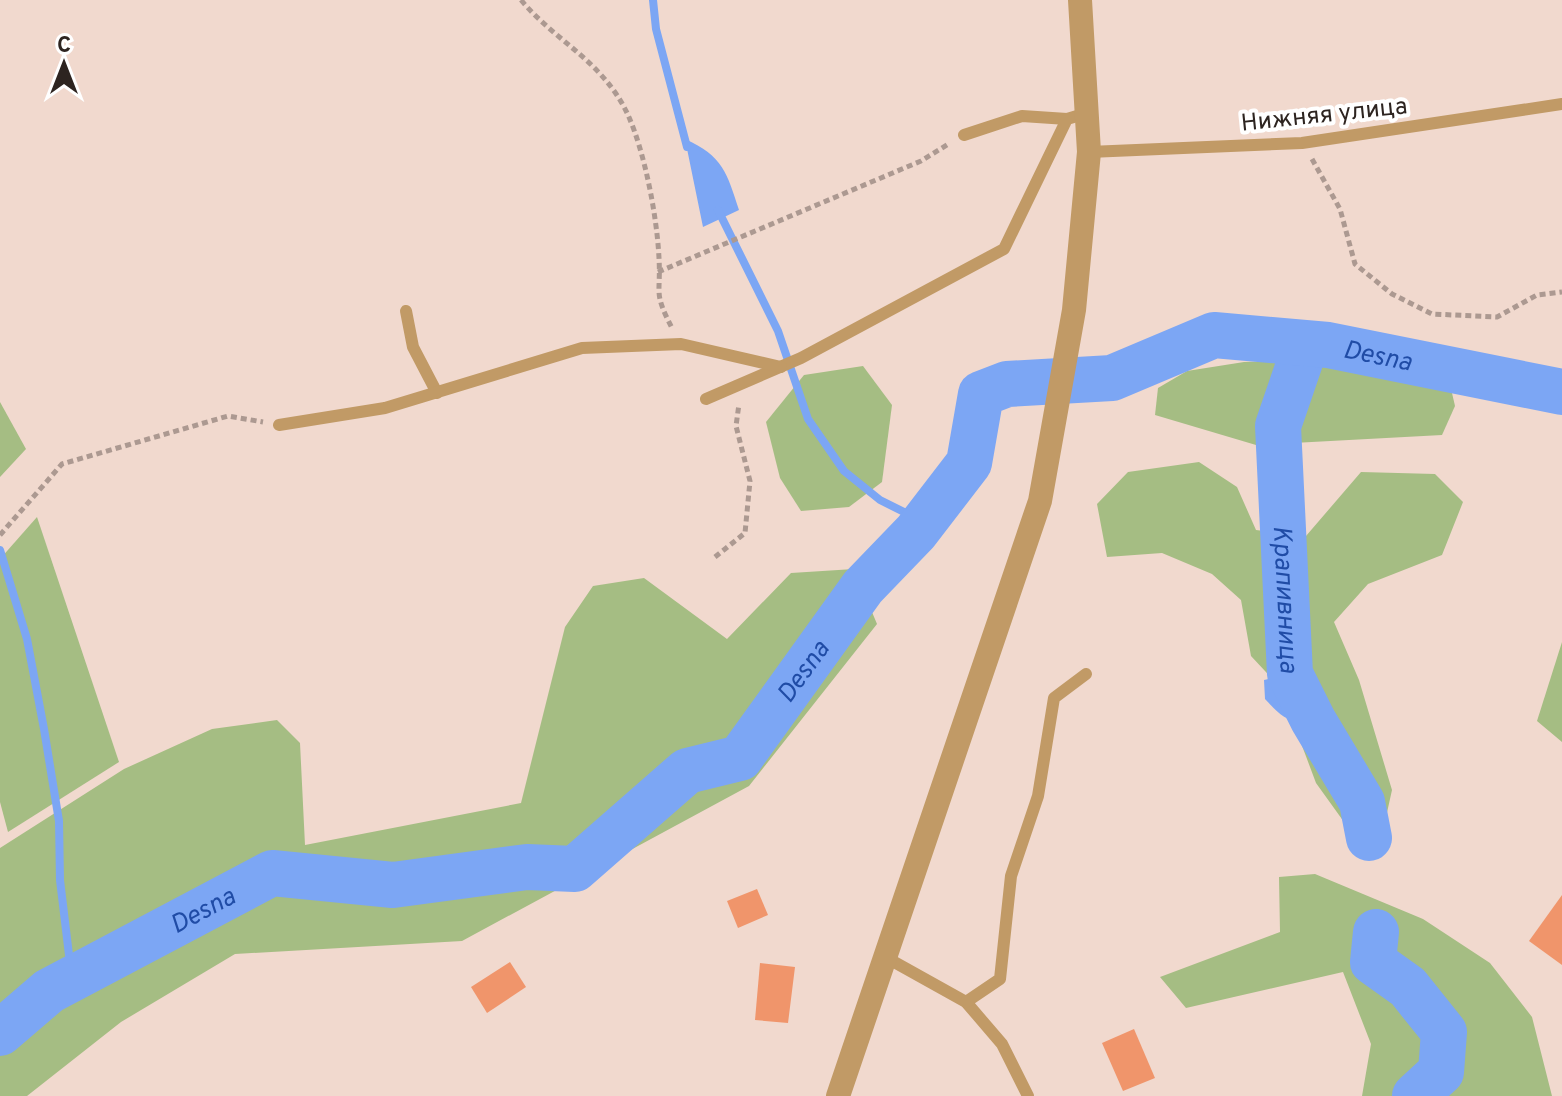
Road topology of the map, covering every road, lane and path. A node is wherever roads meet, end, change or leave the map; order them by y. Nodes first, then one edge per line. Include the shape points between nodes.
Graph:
1 (521, 0) edge
2 (1080, 0) edge
3 (1562, 104) edge
4 (1077, 116) junction
5 (964, 135) joint
6 (1302, 143) junction
7 (1089, 152) junction
8 (658, 272) junction
9 (1562, 292) edge
10 (406, 311) dead end
11 (681, 344) junction
12 (781, 367) junction
13 (742, 383) junction
14 (437, 393) junction
15 (706, 399) dead end
16 (279, 425) joint
17 (0, 535) edge
18 (715, 557) dead end
19 (1086, 674) dead end
20 (887, 958) junction
21 (966, 1002) junction
22 (838, 1096) edge
23 (1028, 1096) edge

1 - 8 path via 588,58 628,115 649,187
2 - 4 street
3 - 6 lane, Нижняя улица
4 - 5 lane via 1022,116
4 - 7 street
4 - 12 lane via 1004,249
5 - 8 path via 907,167
6 - 7 lane, Нижняя улица
6 - 9 path via 1340,209 1355,264 1392,294 1432,314 1497,317 1537,295
7 - 20 street via 1074,310 1040,501
8 - 11 path via 657,298
10 - 14 lane via 413,347
11 - 12 lane
11 - 14 lane via 582,348
12 - 13 lane
13 - 15 lane
13 - 18 path via 736,426 750,481 745,533
14 - 16 lane via 385,408
16 - 17 path via 228,416 62,464
19 - 21 lane via 1054,698 1038,796 1011,876 1000,979
20 - 21 lane
20 - 22 street
21 - 23 lane via 1002,1044

